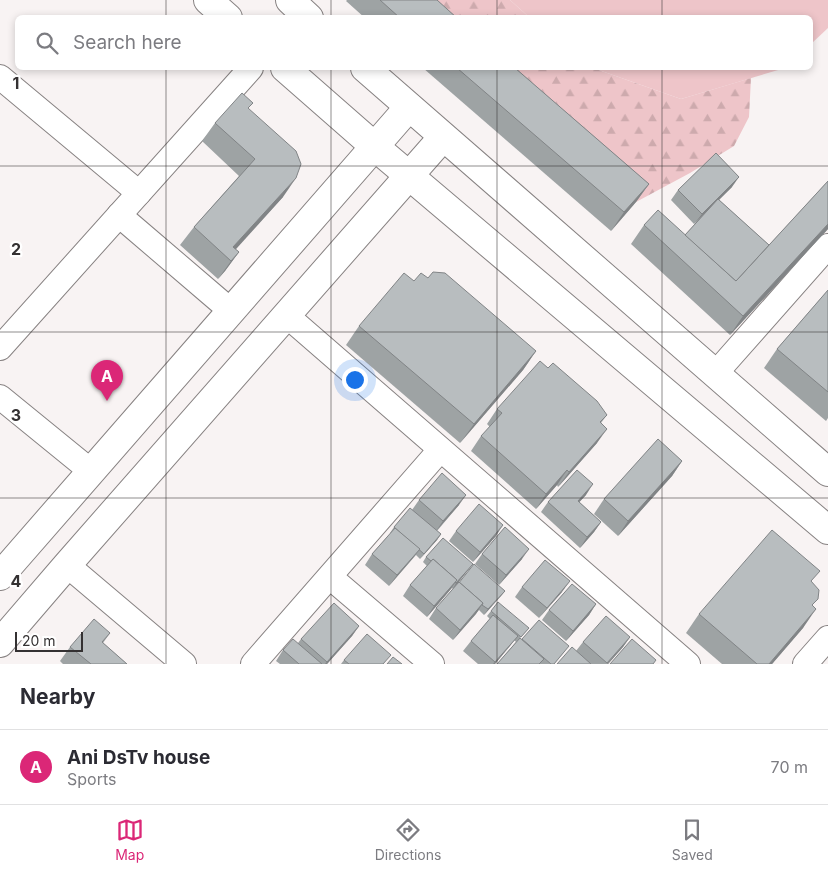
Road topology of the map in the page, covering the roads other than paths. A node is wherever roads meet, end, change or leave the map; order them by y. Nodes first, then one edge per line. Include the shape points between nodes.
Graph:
1 (208, 0) edge
2 (290, 0) edge
3 (225, 15) edge
4 (306, 15) edge
5 (248, 70) edge
6 (287, 70) edge
7 (367, 70) edge
8 (0, 77) edge
9 (409, 107) junction
10 (444, 137) junction
11 (374, 146) junction
12 (411, 175) junction
13 (139, 193) junction
14 (119, 215) junction
15 (828, 246) edge
16 (230, 310) junction
17 (286, 315) junction
18 (0, 348) edge
19 (715, 374) junction
20 (0, 397) edge
21 (440, 450) junction
22 (92, 472) junction
23 (828, 472) edge
24 (828, 530) edge
25 (6, 566) edge
26 (59, 574) junction
27 (330, 577) junction
28 (828, 638) edge
29 (0, 643) edge
30 (184, 664) edge
31 (252, 664) edge
32 (432, 664) edge
33 (688, 664) edge
34 (805, 664) edge

1 - 3 main road
2 - 4 main road
5 - 13 street
6 - 11 main road
7 - 9 main road
8 - 13 street
9 - 10 main road
9 - 11 main road
10 - 12 main road
10 - 19 main road
11 - 12 main road
11 - 16 main road
12 - 17 main road
12 - 24 main road
13 - 14 street
14 - 16 street
14 - 18 street
15 - 19 street
16 - 22 main road
17 - 21 street
17 - 26 main road
19 - 23 main road
20 - 22 street
21 - 27 street
21 - 33 street
22 - 25 main road
25 - 26 main road
26 - 29 main road
26 - 30 street
27 - 31 street
27 - 32 street
28 - 34 street

